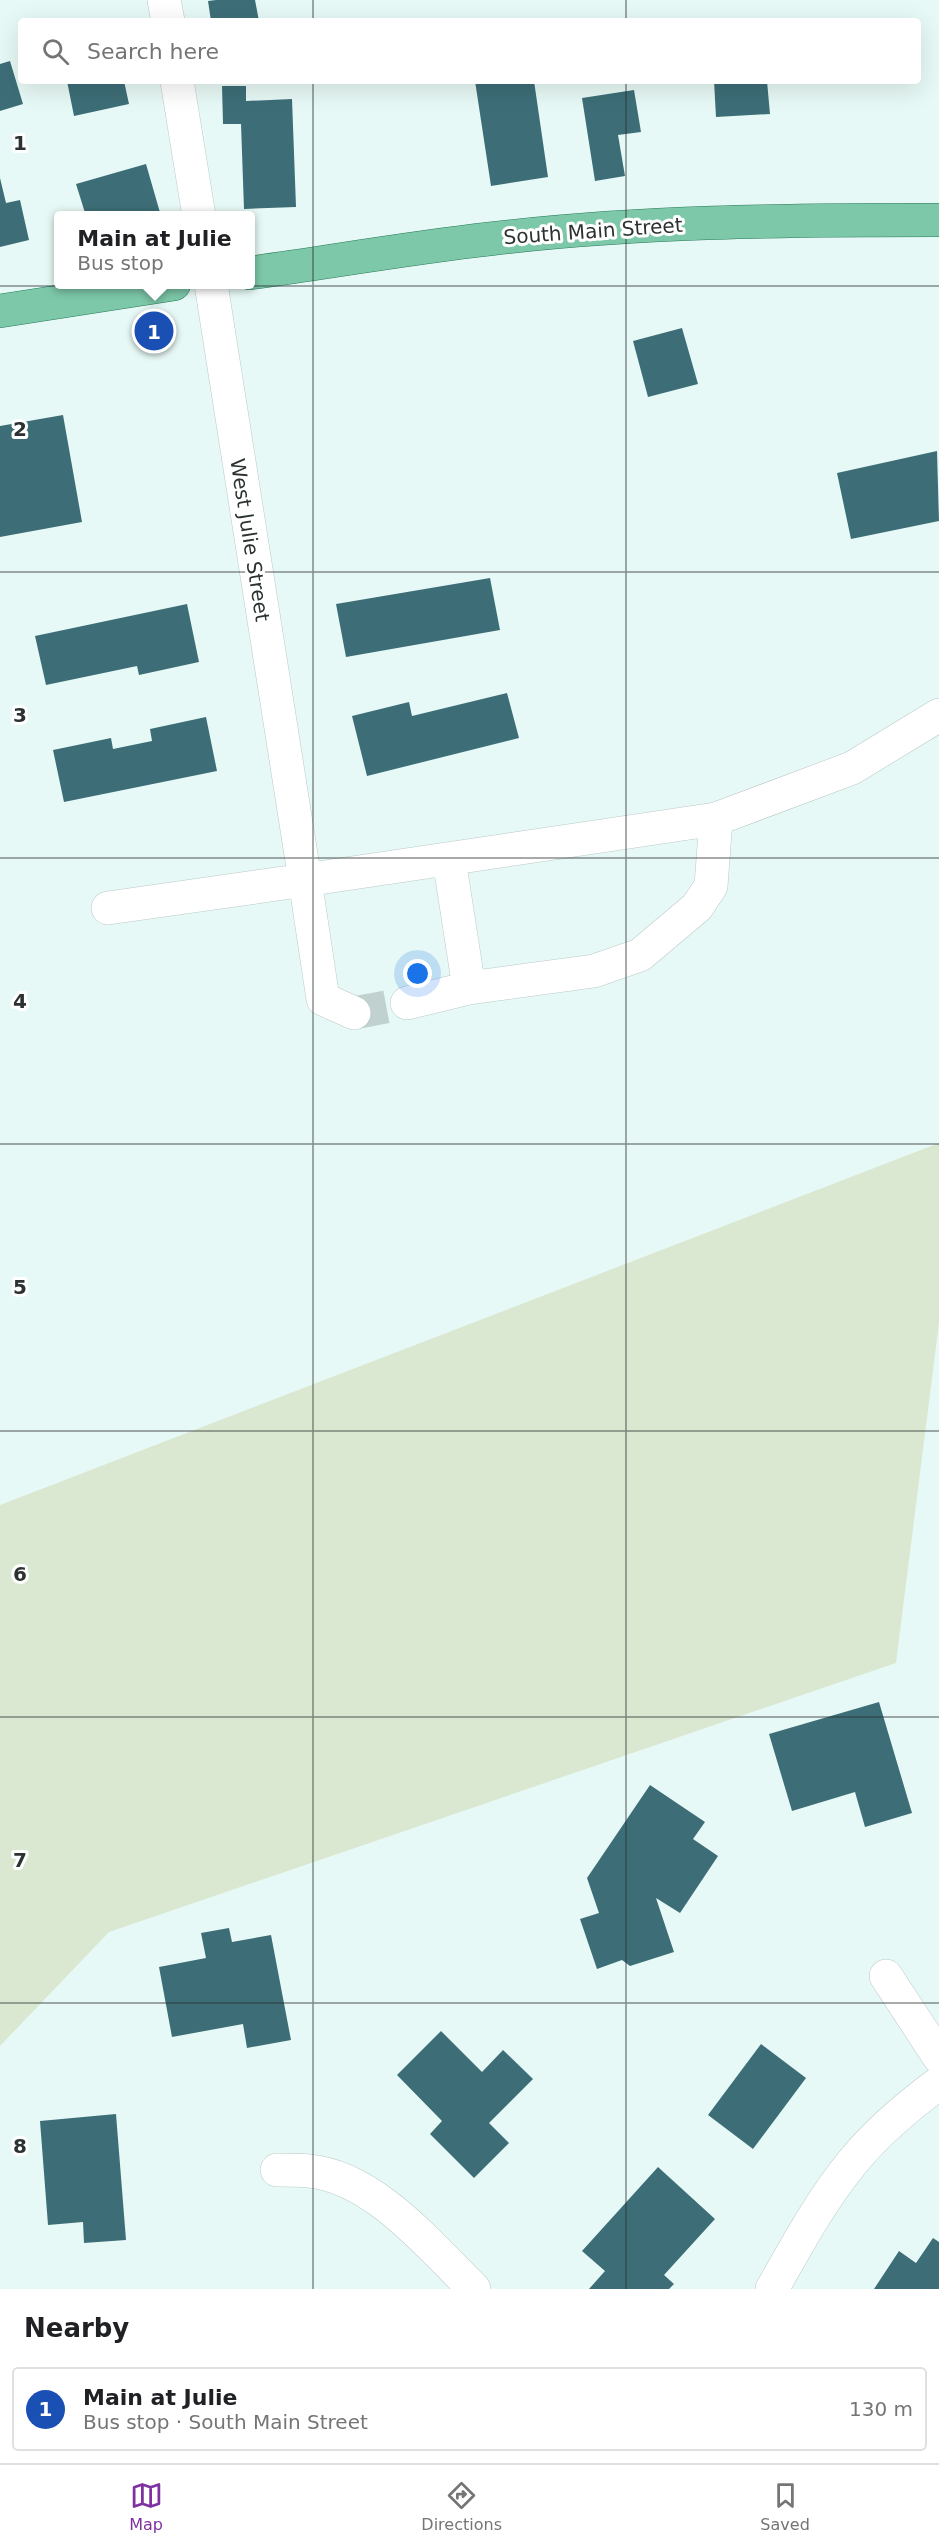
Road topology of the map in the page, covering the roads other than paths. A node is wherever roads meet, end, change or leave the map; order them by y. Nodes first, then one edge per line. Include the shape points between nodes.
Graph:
1 (164, 0) edge
2 (167, 18) edge
3 (177, 84) edge
4 (198, 211) edge
5 (939, 220) edge
6 (255, 272) edge
7 (146, 289) edge
8 (211, 289) edge
9 (0, 310) edge
10 (939, 715) edge
11 (716, 819) junction
12 (448, 859) junction
13 (305, 880) junction
14 (108, 908) dead end
15 (469, 988) junction
16 (407, 1003) tunnel mouth
17 (354, 1013) tunnel mouth
18 (886, 1976) dead end
19 (939, 2057) edge
20 (939, 2083) edge
21 (277, 2170) dead end
22 (474, 2289) edge
23 (772, 2289) edge

1 - 2 street
3 - 4 street
5 - 6 main road, South Main Street via 643,226 490,239
7 - 9 main road
8 - 13 street, West Julie Street
10 - 11 street via 852,768
11 - 12 street
11 - 15 street via 711,886 697,907 640,955 594,971
12 - 13 street
12 - 15 street
13 - 14 street
13 - 17 street, West Julie Street via 322,999
15 - 16 street
18 - 19 street
20 - 23 street via 851,2164
21 - 22 street via 311,2171 381,2200

